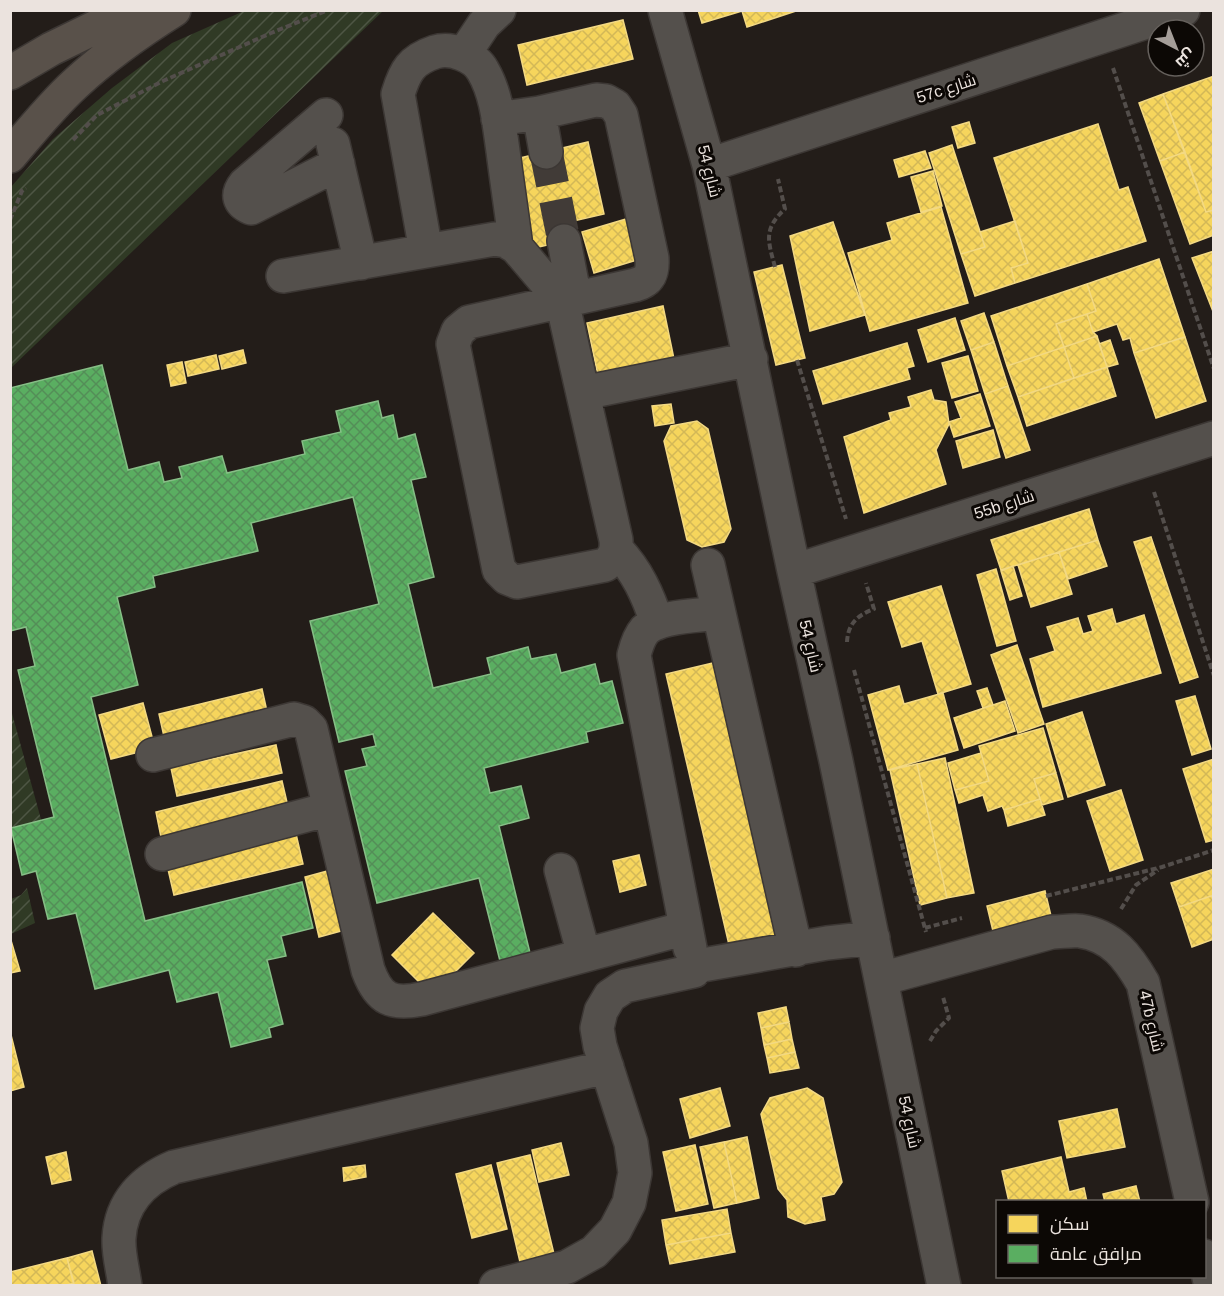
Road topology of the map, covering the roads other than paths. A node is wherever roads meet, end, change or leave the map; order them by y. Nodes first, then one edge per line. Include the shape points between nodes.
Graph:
1 (131, 10) edge
2 (174, 10) edge
3 (499, 10) edge
4 (665, 10) edge
5 (1183, 10) edge
6 (464, 54) junction
7 (10, 73) edge
8 (539, 113) junction
9 (498, 119) junction
10 (546, 152) tunnel mouth
11 (10, 156) edge
12 (338, 164) junction
13 (709, 165) junction
14 (564, 241) tunnel mouth
15 (516, 247) junction
16 (426, 251) junction
17 (361, 262) junction
18 (283, 276) dead end
19 (569, 300) junction
20 (751, 359) junction
21 (583, 393) junction
22 (1214, 438) edge
23 (617, 550) junction
24 (708, 565) dead end
25 (794, 571) junction
26 (719, 613) junction
27 (657, 622) junction
28 (153, 755) dead end
29 (329, 809) junction
30 (162, 854) dead end
31 (561, 870) dead end
32 (686, 928) junction
33 (873, 938) junction
34 (796, 950) junction
35 (584, 956) junction
36 (694, 971) junction
37 (881, 979) junction
38 (607, 1067) junction
39 (1192, 1200) edge
40 (1206, 1265) edge
41 (125, 1286) edge
42 (496, 1286) edge
43 (944, 1286) edge
44 (1211, 1286) edge

1 - 7 main road
2 - 11 main road via 75,84
3 - 6 street via 484,24
4 - 13 street, شارع 54
5 - 13 street, 57c شارع
6 - 9 street via 482,68
6 - 16 street via 442,50 421,57 405,73 398,94
8 - 9 street
8 - 10 street
8 - 19 street via 596,100 615,106 621,115 652,258 650,277 644,283
9 - 15 street
12 - 12 street via 251,208 239,199 245,184 324,107
12 - 17 street
13 - 20 street, شارع 54
14 - 19 street
15 - 16 street via 495,239
15 - 19 street
16 - 17 street
17 - 18 street
19 - 21 street
19 - 23 street via 469,322 458,331 453,344 499,570 517,582 605,565
20 - 21 street
20 - 25 street, شارع 54
21 - 23 street
22 - 25 street, 55b شارع
23 - 27 street via 649,597
24 - 26 street
25 - 33 street, شارع 54
26 - 27 street
26 - 34 street
27 - 32 street via 645,630 634,656
28 - 29 street via 284,721 304,722 311,729
29 - 30 street
29 - 35 street via 368,970 374,987 387,998 404,1002 422,999
31 - 35 street
32 - 35 street
32 - 36 street
33 - 34 street
33 - 37 street, شارع 54
34 - 36 street via 697,966
36 - 38 street via 625,986 610,996 597,1028
37 - 39 street, 47b شارع via 1052,932 1080,931 1108,940 1129,959 1143,983
37 - 43 street, شارع 54
38 - 41 street via 157,1174 142,1186 122,1219 119,1239
38 - 42 street via 631,1143 635,1173 629,1203 620,1221 594,1252 567,1267
40 - 44 street

